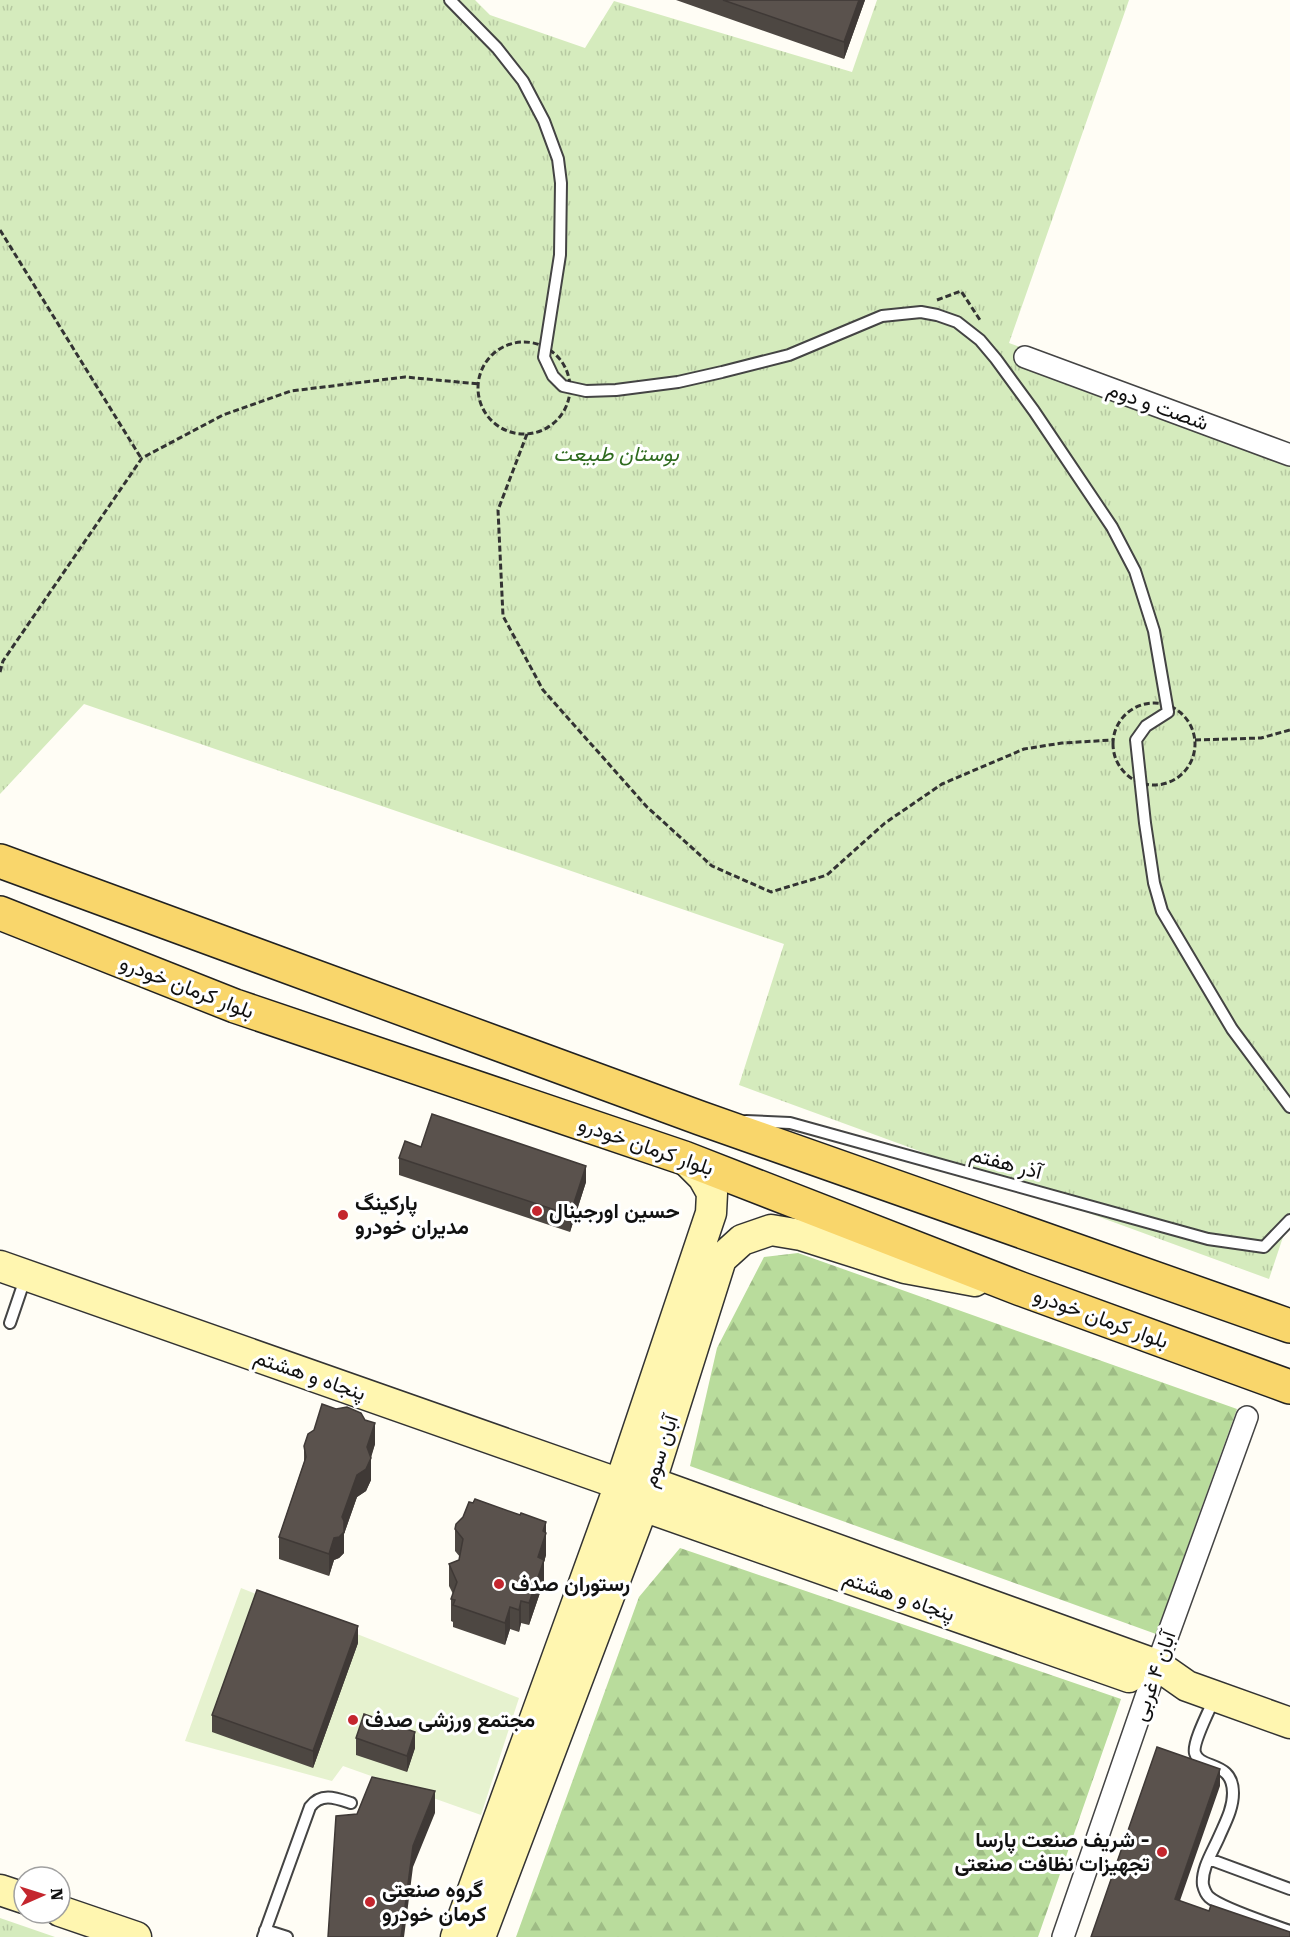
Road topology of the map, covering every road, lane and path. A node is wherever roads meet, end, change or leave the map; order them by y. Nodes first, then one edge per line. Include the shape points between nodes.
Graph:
1 (450, 0) edge
2 (0, 230) edge
3 (929, 303) dead end
4 (984, 326) dead end
5 (1025, 357) dead end
6 (479, 384) junction
7 (526, 434) junction
8 (1290, 455) edge
9 (141, 458) junction
10 (0, 672) edge
11 (1171, 703) junction
12 (1290, 730) edge
13 (1113, 740) junction
14 (1195, 740) junction
15 (1140, 782) junction
16 (0, 861) edge
17 (0, 913) edge
18 (1290, 1107) edge
19 (700, 1118) junction
20 (684, 1158) junction
21 (1290, 1220) edge
22 (13, 1271) edge
23 (1021, 1289) junction
24 (10, 1323) dead end
25 (1290, 1326) edge
26 (1290, 1387) edge
27 (1247, 1417) dead end
28 (620, 1484) junction
29 (647, 1494) junction
30 (1154, 1675) junction
31 (1215, 1697) junction
32 (1290, 1723) edge
33 (351, 1803) dead end
34 (1209, 1859) junction
35 (1290, 1889) edge
36 (72, 1915) edge
37 (1290, 1931) edge
38 (264, 1933) edge
39 (136, 1937) edge
40 (287, 1937) edge
41 (456, 1937) edge
42 (480, 1937) edge
43 (1063, 1937) edge

1 - 11 lane via 523,81 558,159 560,255 544,357 563,386 586,391 615,390 678,382 789,355 882,316 921,312 957,322 996,359 1112,527 1135,571
2 - 9 path
3 - 4 path via 961,291
5 - 8 street, شصت و دوم
6 - 7 path via 480,400 497,426 511,433
6 - 7 path via 490,358 515,343 543,346 555,354 569,380 570,396 555,423
6 - 9 path via 405,377 291,391 223,415
7 - 13 path via 498,510 503,616 543,690 647,807 712,866 771,892 828,875 885,823 942,784 1024,749
9 - 10 path via 3,661
11 - 13 path via 1135,707 1116,727
11 - 14 path via 1188,722
11 - 15 lane via 1168,712 1146,726 1136,740
12 - 14 path via 1262,738
13 - 15 path via 1120,766
14 - 15 path via 1194,754 1179,777 1154,785
15 - 18 lane via 1154,883 1162,911 1232,1029
16 - 19 main road, بلوار کرمان خودرو
17 - 20 main road, بلوار کرمان خودرو via 235,1006
19 - 21 lane, آذر هفتم via 790,1123 1208,1239 1264,1247
19 - 25 main road, بلوار کرمان خودرو
20 - 23 main road, بلوار کرمان خودرو
20 - 28 street, آبان سوم via 712,1193 711,1213
22 - 24 lane
22 - 28 street, پنجاه و هشتم
23 - 26 main road, بلوار کرمان خودرو
23 - 29 street, آبان سوم via 905,1268 801,1235 771,1230 742,1240 721,1259
27 - 30 street, آبان ۴ غربی
28 - 29 street, پنجاه و هشتم
28 - 41 street, آبان سوم
29 - 30 street, پنجاه و هشتم
29 - 42 street, آبان سوم
30 - 31 street, پنجاه و هشتم
30 - 43 street, آبان ۴ غربی
31 - 32 street, پنجاه و هشتم
31 - 34 lane via 1195,1754 1200,1761 1224,1770 1234,1792 1232,1809
33 - 38 lane via 329,1797 310,1807
34 - 35 lane
34 - 37 lane via 1203,1883 1209,1896
36 - 39 street
38 - 40 lane

